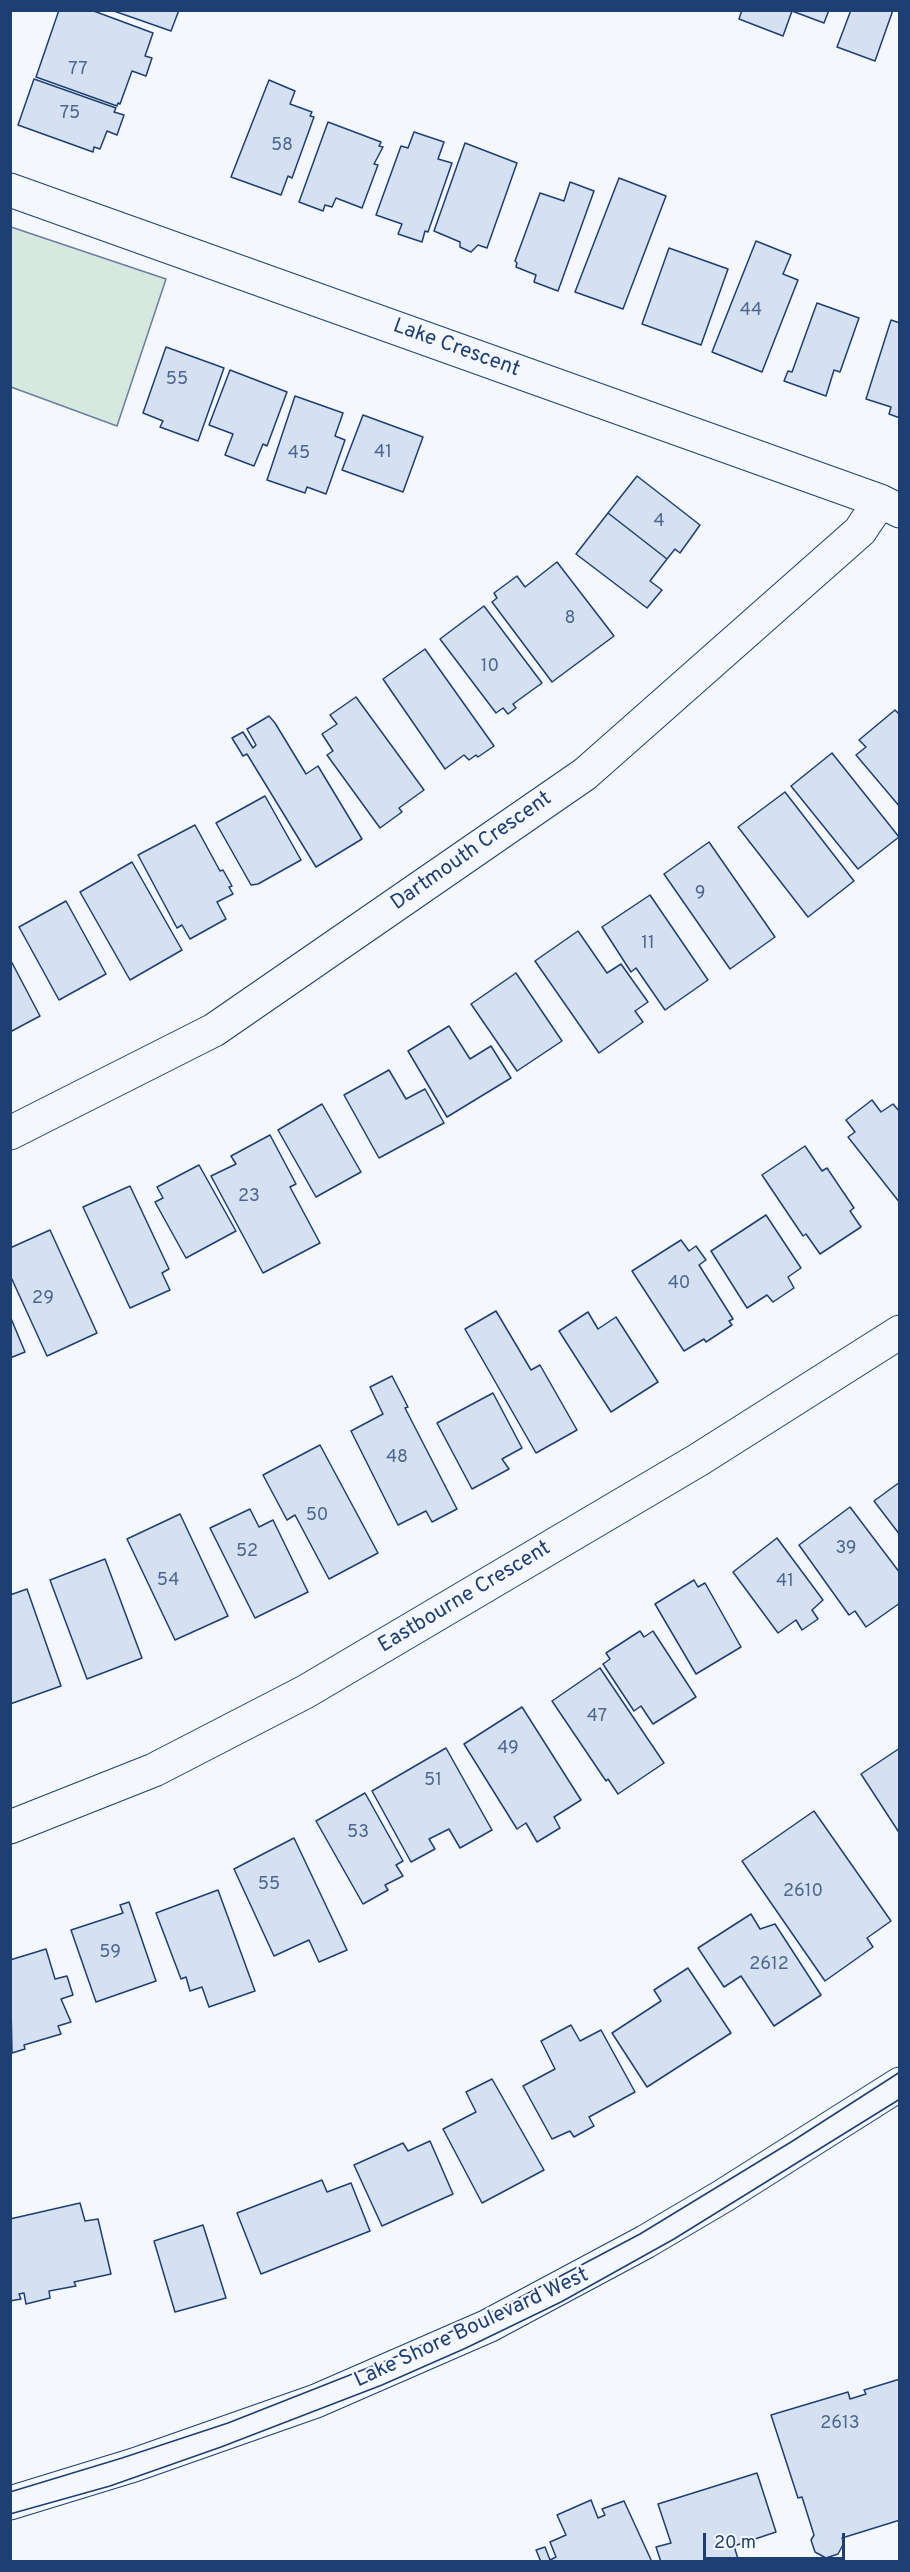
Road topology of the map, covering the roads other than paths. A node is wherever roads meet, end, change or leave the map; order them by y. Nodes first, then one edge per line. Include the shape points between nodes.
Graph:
1 (10, 190) edge
2 (890, 506) edge
3 (10, 1133) edge
4 (900, 1332) edge
5 (10, 1827) edge
6 (900, 2084) edge
7 (10, 2503) edge

1 - 2 street, Lake Crescent
2 - 3 street, Dartmouth Crescent via 585,774 214,1030
4 - 5 street, Eastbourne Crescent via 698,1460 305,1692 154,1770
6 - 7 street, Lake Shore Boulevard West via 645,2242 488,2326 316,2401 134,2465

